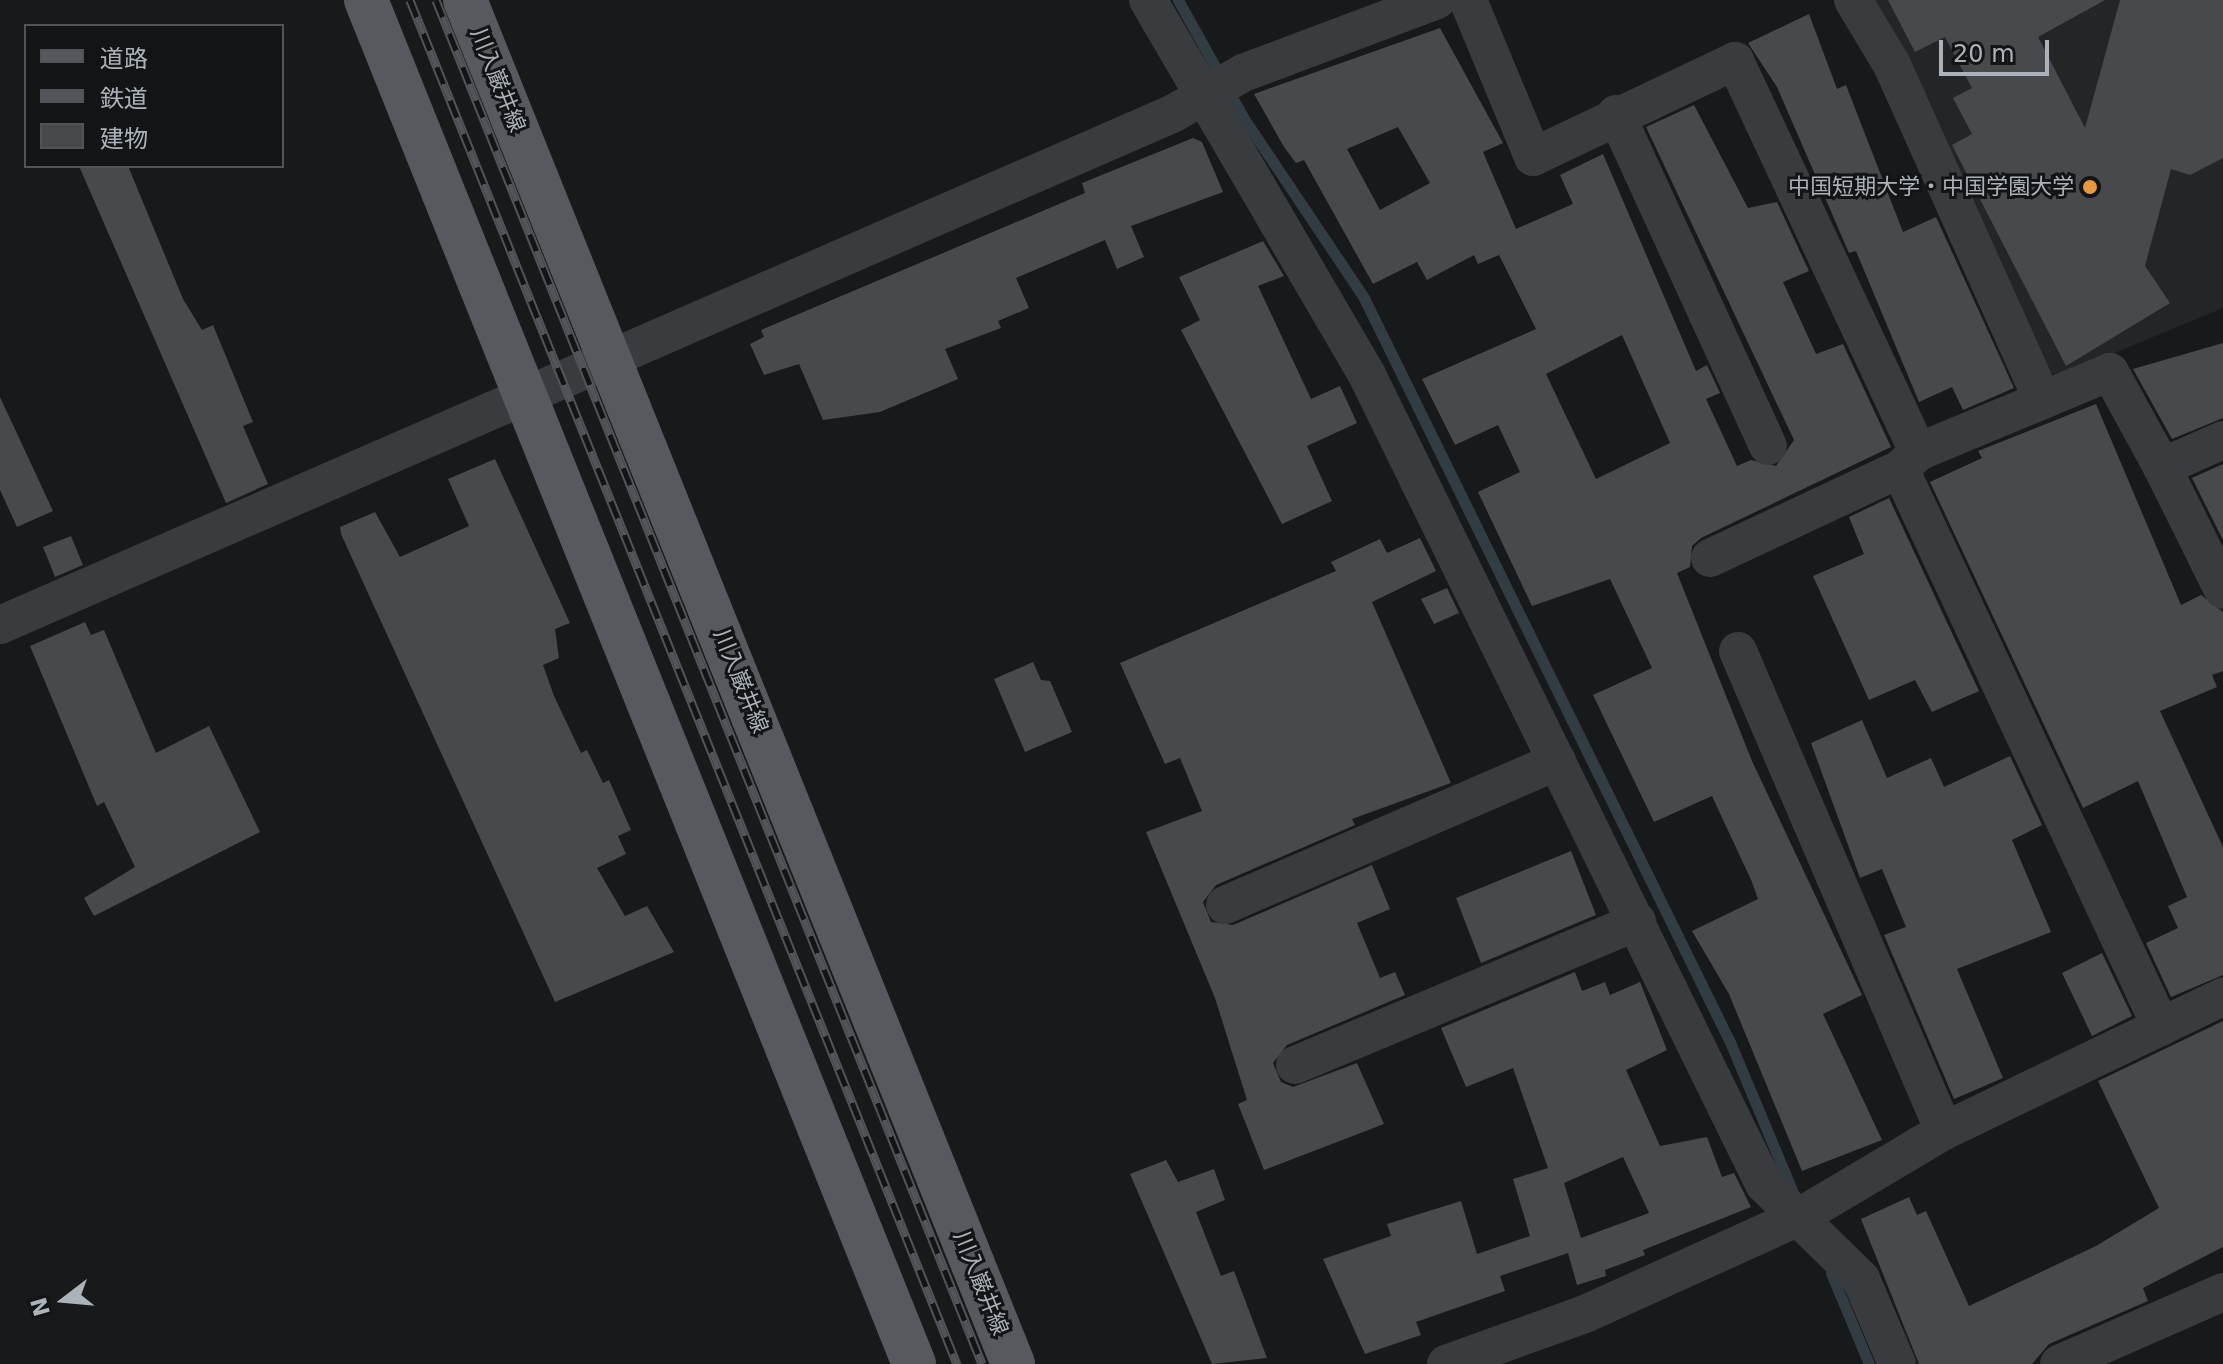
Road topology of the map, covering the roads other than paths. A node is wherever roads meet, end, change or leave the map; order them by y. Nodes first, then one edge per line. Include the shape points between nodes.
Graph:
1 (366, 0) edge
2 (465, 0) edge
3 (1148, 0) edge
4 (1437, 0) edge
5 (1468, 0) edge
6 (1853, 0) edge
7 (1217, 89) junction
8 (1616, 114) junction
9 (612, 355) junction
10 (523, 397) junction
11 (2042, 398) junction
12 (2223, 440) edge
13 (1768, 446) dead end
14 (1909, 460) junction
15 (2162, 467) junction
16 (1710, 558) dead end
17 (2223, 590) edge
18 (0, 625) edge
19 (1738, 651) dead end
20 (1557, 761) junction
21 (1225, 905) dead end
22 (1637, 922) junction
23 (2223, 997) edge
24 (2161, 1027) junction
25 (1295, 1065) dead end
26 (1944, 1131) junction
27 (1799, 1217) junction
28 (2223, 1292) edge
29 (914, 1364) edge
30 (1013, 1364) edge
31 (1446, 1364) edge
32 (1897, 1364) edge
33 (2059, 1364) edge

1 - 10 main road
2 - 9 main road, 川入巌井線
3 - 7 street
4 - 7 street
5 - 8 street via 1533,157
6 - 11 street via 1892,65
7 - 9 street
7 - 20 street via 1367,375
8 - 13 street
8 - 14 street via 1735,61
9 - 10 street
9 - 30 main road, 川入巌井線
10 - 18 street
10 - 29 main road
11 - 14 street
11 - 15 street via 2110,372
12 - 15 street
14 - 16 street
14 - 24 street
15 - 17 street
19 - 26 street
20 - 21 street
20 - 22 street
22 - 25 street
22 - 27 street via 1764,1184
23 - 24 street
24 - 26 street
26 - 27 street
27 - 31 street via 1585,1314
27 - 32 street via 1861,1279
28 - 33 street

